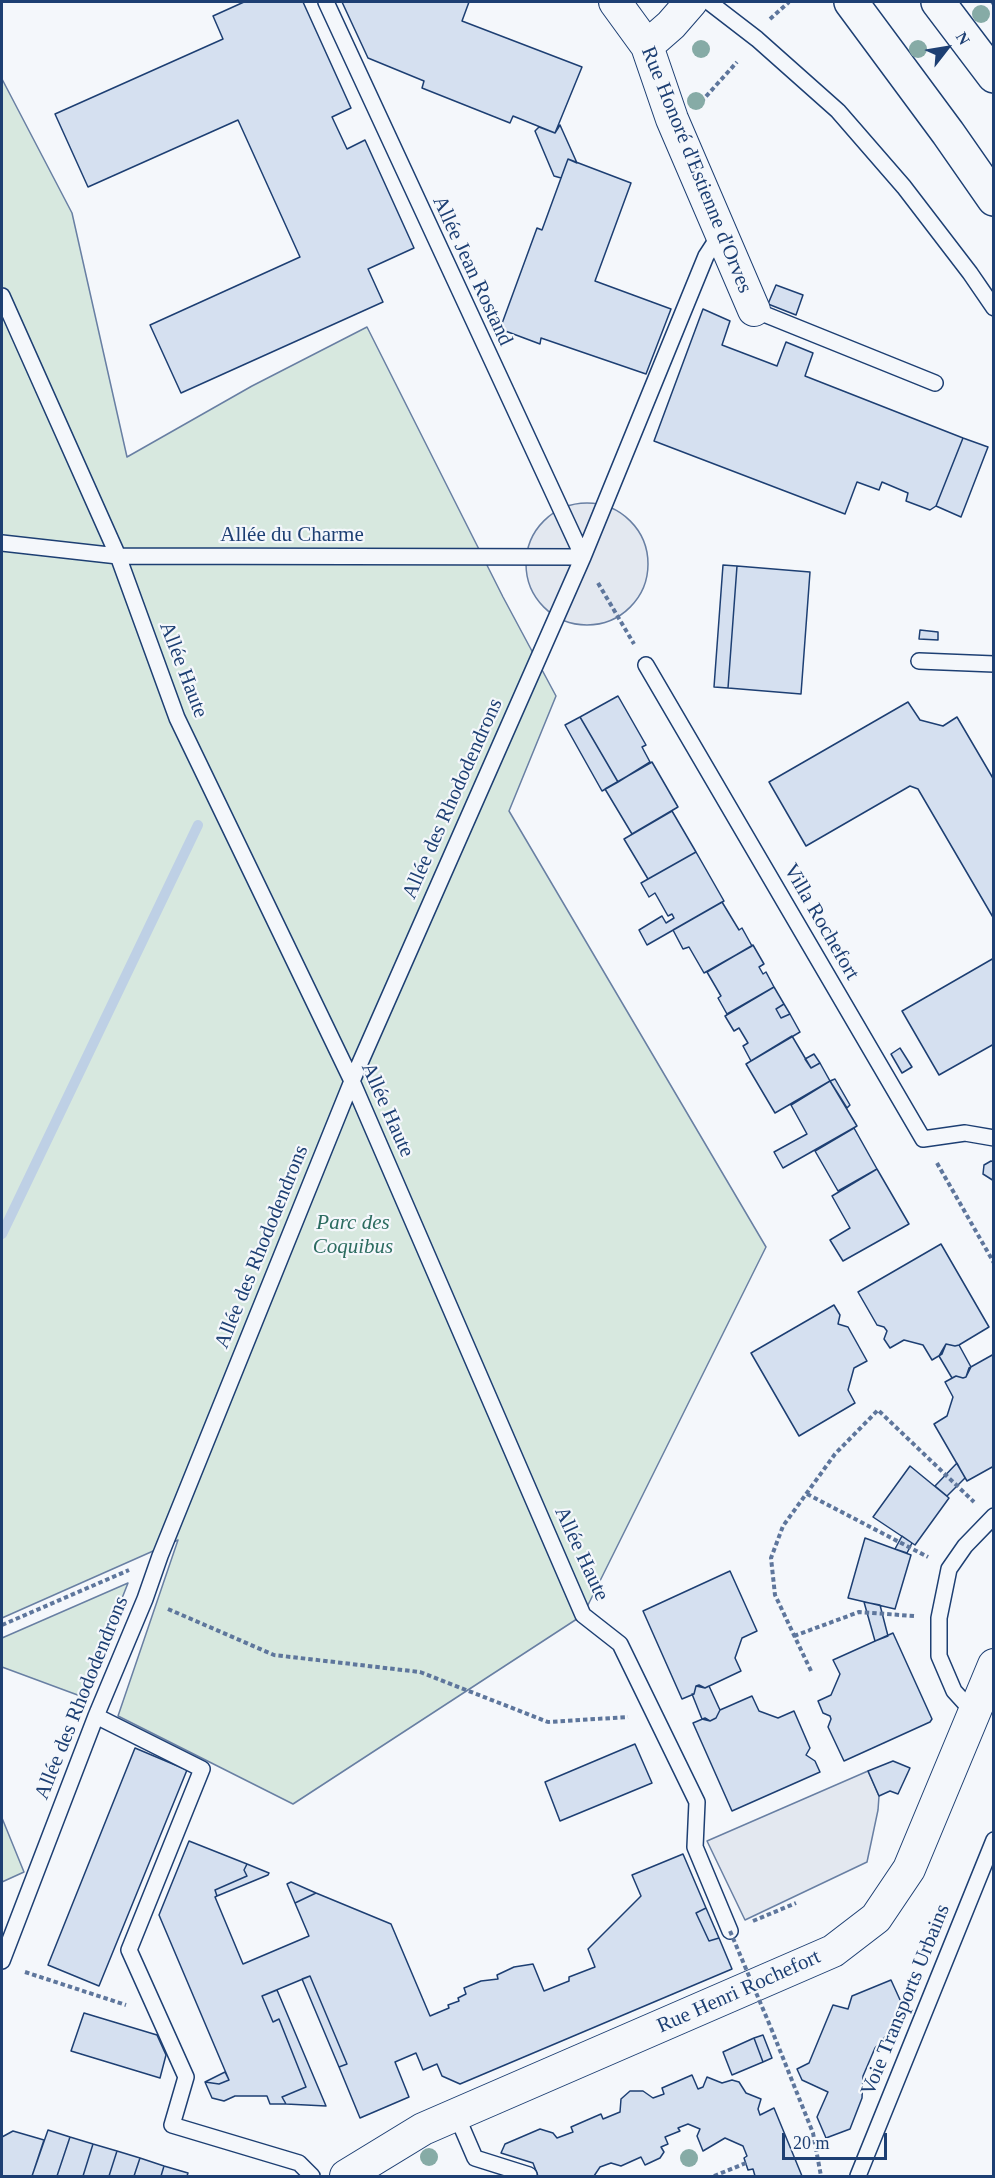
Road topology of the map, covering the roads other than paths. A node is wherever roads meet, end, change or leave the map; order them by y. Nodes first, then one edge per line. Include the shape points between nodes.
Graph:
1 (326, 2) edge
2 (615, 2) edge
3 (691, 2) edge
4 (709, 2) edge
5 (851, 2) edge
6 (938, 2) edge
7 (647, 46) junction
8 (993, 76) edge
9 (993, 199) edge
10 (721, 233) junction
11 (2, 296) edge
12 (993, 308) edge
13 (754, 310) joint
14 (935, 383) dead end
15 (2, 543) edge
16 (118, 556) junction
17 (583, 557) junction
18 (919, 661) dead end
19 (993, 664) edge
20 (646, 665) road end
21 (352, 1081) junction
22 (993, 1137) edge
23 (992, 1517) edge
24 (993, 1665) edge
25 (974, 1713) junction
26 (96, 1716) junction
27 (993, 1840) edge
28 (730, 1931) road end
29 (2, 1961) edge
30 (456, 2114) junction
31 (475, 2158) junction
32 (529, 2175) dead end
33 (312, 2176) edge
34 (346, 2176) edge
35 (488, 2176) edge
36 (858, 2176) edge

1 - 17 lane, Allée Jean Rostand
2 - 7 street, Rue Honoré d'Estienne d'Orves
3 - 7 street
4 - 12 lane via 838,111 904,186
5 - 9 main road
6 - 8 main road
7 - 10 street, Rue Honoré d'Estienne d'Orves via 672,119
10 - 13 street, Rue Honoré d'Estienne d'Orves
10 - 17 lane, Allée des Rhododendrons via 706,256
11 - 16 lane, Allée Haute
13 - 14 lane
15 - 16 lane, Allée du Charme
16 - 17 lane, Allée du Charme
16 - 21 lane, Allée Haute via 177,718
17 - 21 lane, Allée des Rhododendrons
18 - 19 lane
20 - 22 lane, Villa Rochefort via 923,1139 965,1133
21 - 26 lane, Allée des Rhododendrons
21 - 28 lane, Allée Haute via 583,1615 620,1644 697,1802 695,1847
23 - 25 lane via 949,1569 939,1618 939,1656 954,1691
24 - 25 street, Rue Henri Rochefort
25 - 30 street, Rue Henri Rochefort via 909,1869 876,1918 833,1951
26 - 29 lane, Allée des Rhododendrons
26 - 33 lane via 202,1769 129,1950 186,2078 172,2125 299,2163
27 - 36 lane, Voie Transports Urbains
30 - 31 lane
30 - 34 street, Rue Henri Rochefort via 423,2128
31 - 32 lane
31 - 35 lane

